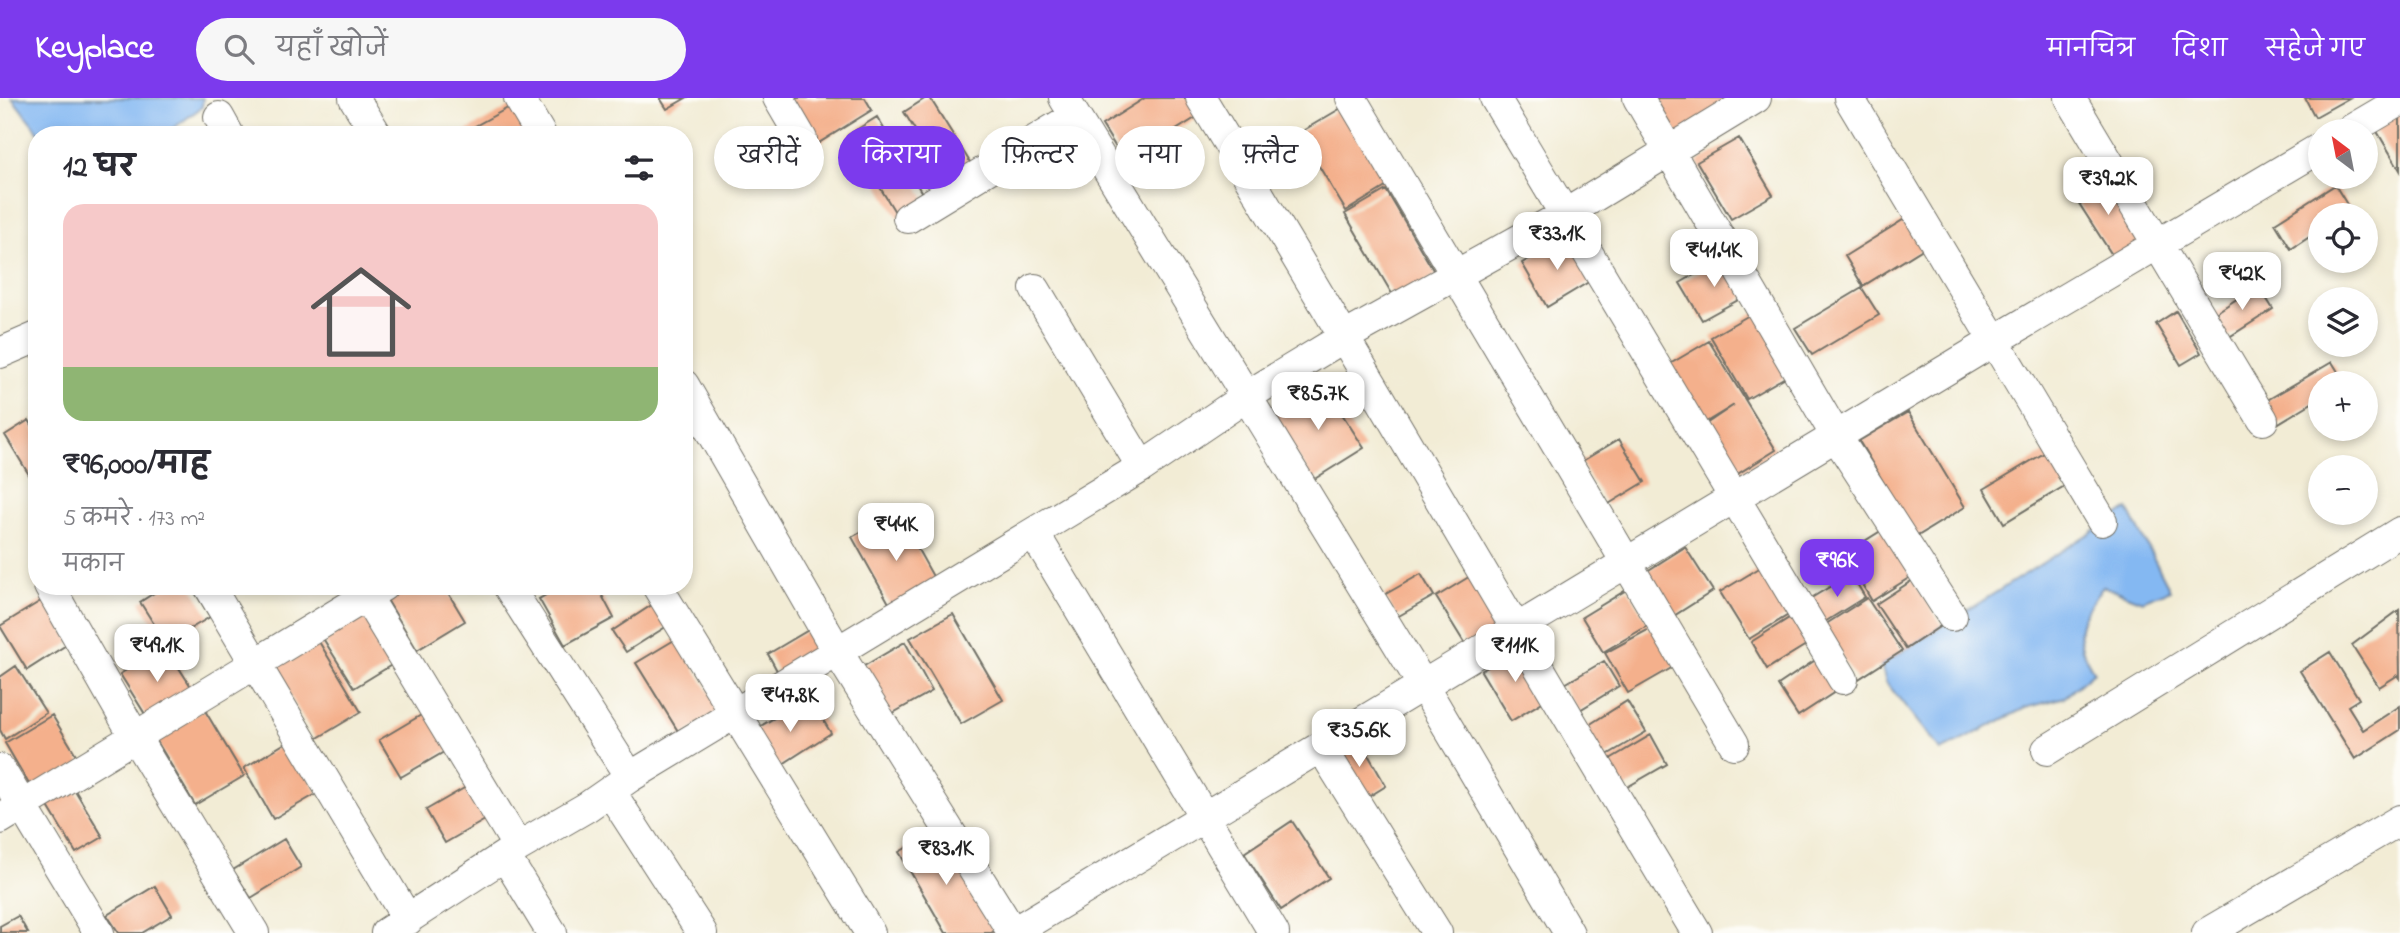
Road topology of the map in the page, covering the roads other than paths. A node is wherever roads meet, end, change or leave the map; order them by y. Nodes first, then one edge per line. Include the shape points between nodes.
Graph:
1 (354, 98) edge
2 (519, 98) edge
3 (778, 98) edge
4 (1201, 98) edge
5 (1350, 98) edge
6 (1494, 98) edge
7 (1638, 98) edge
8 (1756, 98) edge
9 (1849, 98) edge
10 (2070, 98) edge
11 (2400, 101) edge
12 (1070, 107) edge
13 (2369, 119) edge
14 (371, 126) edge
15 (536, 126) edge
16 (794, 126) edge
17 (1668, 149) junction
18 (2308, 155) edge
19 (1564, 215) junction
20 (908, 218) dead end
21 (2158, 243) junction
22 (1455, 274) junction
23 (1035, 289) dead end
24 (1346, 336) junction
25 (28, 341) edge
26 (1994, 341) junction
27 (0, 353) edge
28 (1247, 396) junction
29 (693, 401) edge
30 (2263, 420) dead end
31 (1836, 436) junction
32 (1142, 467) junction
33 (1732, 499) junction
34 (2102, 521) dead end
35 (2400, 532) edge
36 (1034, 533) junction
37 (1625, 564) junction
38 (54, 595) edge
39 (215, 595) edge
40 (362, 595) edge
41 (373, 595) edge
42 (513, 595) edge
43 (663, 595) edge
44 (1952, 616) dead end
45 (1514, 630) junction
46 (837, 651) junction
47 (257, 663) junction
48 (1843, 679) dead end
49 (1423, 685) junction
50 (735, 713) junction
51 (135, 737) junction
52 (1734, 744) dead end
53 (1321, 747) junction
54 (2047, 750) dead end
55 (0, 769) edge
56 (620, 784) junction
57 (11, 813) edge
58 (1203, 818) junction
59 (2400, 820) edge
60 (512, 852) junction
61 (397, 926) edge
62 (99, 933) edge
63 (254, 933) edge
64 (552, 933) edge
65 (702, 933) edge
66 (870, 933) edge
67 (1013, 933) edge
68 (1274, 933) edge
69 (1437, 933) edge
70 (1569, 933) edge
71 (1697, 933) edge
72 (2207, 933) edge

1 - 14 street
2 - 15 street
3 - 16 street
4 - 24 street
5 - 22 street
6 - 19 street
7 - 17 street
8 - 17 street
9 - 26 street
10 - 21 street
11 - 13 street
12 - 20 street
12 - 28 street
17 - 19 street
17 - 31 street
18 - 21 street
19 - 22 street
19 - 33 street
21 - 26 street
21 - 30 street
22 - 24 street
22 - 37 street
23 - 32 street
24 - 28 street
24 - 45 street
25 - 27 street
26 - 31 street
26 - 34 street
28 - 32 street
28 - 49 street
29 - 46 street
31 - 33 street
31 - 44 street
32 - 36 street
33 - 37 street
33 - 48 street
35 - 54 street
36 - 46 street
36 - 58 street
37 - 45 street
37 - 52 street
38 - 51 street
39 - 47 street
40 - 47 street
41 - 60 street
42 - 56 street
43 - 50 street
45 - 49 street
45 - 71 street
46 - 50 street
46 - 67 street
47 - 51 street
47 - 61 street
49 - 53 street
49 - 70 street
50 - 56 street
50 - 66 street
51 - 57 street
51 - 63 street
53 - 58 street
53 - 69 street
55 - 57 street
56 - 60 street
56 - 65 street
57 - 62 street
58 - 67 street
58 - 68 street
59 - 72 street
60 - 61 street
60 - 64 street

